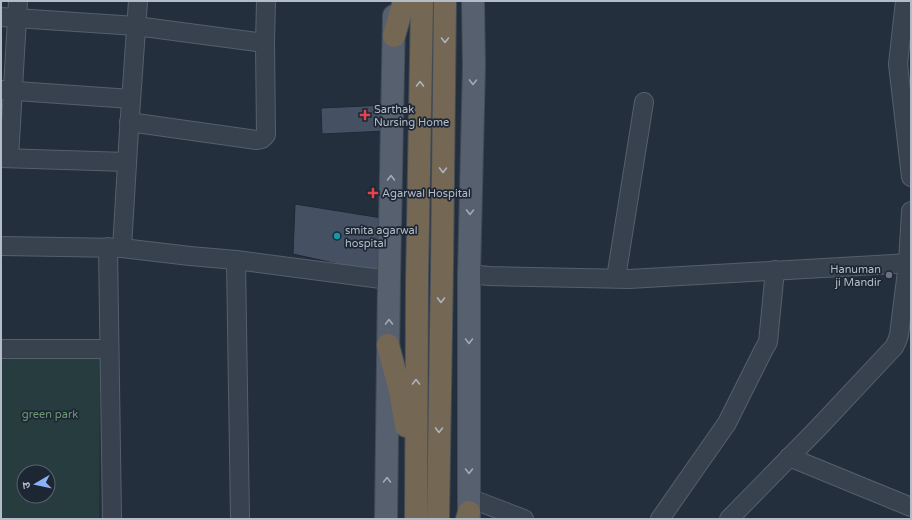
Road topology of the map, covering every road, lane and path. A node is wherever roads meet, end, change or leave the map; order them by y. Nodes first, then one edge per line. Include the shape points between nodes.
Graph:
1 (138, 1) edge
2 (266, 1) edge
3 (395, 1) edge
4 (404, 1) edge
5 (422, 1) edge
6 (445, 1) edge
7 (472, 1) edge
8 (905, 1) edge
9 (12, 12) edge
10 (136, 26) junction
11 (394, 36) junction
12 (265, 43) junction
13 (905, 80) edge
14 (7, 90) edge
15 (131, 99) junction
16 (644, 102) dead end
17 (129, 122) junction
18 (5, 158) edge
19 (127, 162) junction
20 (911, 177) edge
21 (911, 211) edge
22 (1, 246) edge
23 (115, 248) junction
24 (236, 260) junction
25 (910, 263) edge
26 (775, 270) junction
27 (469, 274) junction
28 (616, 278) junction
29 (389, 280) junction
30 (388, 345) junction
31 (1, 349) edge
32 (109, 349) junction
33 (789, 457) junction
34 (416, 484) junction
35 (911, 507) edge
36 (469, 512) edge
37 (112, 519) edge
38 (240, 519) edge
39 (386, 519) edge
40 (416, 519) edge
41 (438, 519) edge
42 (524, 519) edge
43 (660, 519) edge
44 (729, 519) edge

1 - 10 street
2 - 12 street
3 - 11 main road
4 - 11 highway
34 -> 5 highway
6 -> 41 highway
7 -> 27 main road via 474,66
8 - 13 street via 898,64
9 - 10 street
9 - 14 street
10 - 12 street
10 - 15 street
29 -> 11 main road
12 - 17 street via 266,135 262,139
13 - 20 street
14 - 15 street
14 - 18 street
15 - 17 street
16 - 28 street
17 - 19 street
18 - 19 street
19 - 23 street
21 - 25 street
22 - 23 street
23 - 24 street
23 - 32 street
24 - 29 street
24 - 38 street
25 - 26 street
25 - 33 street via 899,336 894,347
26 - 28 street
26 - 43 street via 768,342 727,423
27 - 28 street
27 -> 36 main road
30 -> 29 main road
30 - 34 highway via 400,391
39 -> 30 main road
31 - 32 street
32 - 37 street
33 - 35 street
33 - 44 street
34 - 40 highway
36 - 42 street

